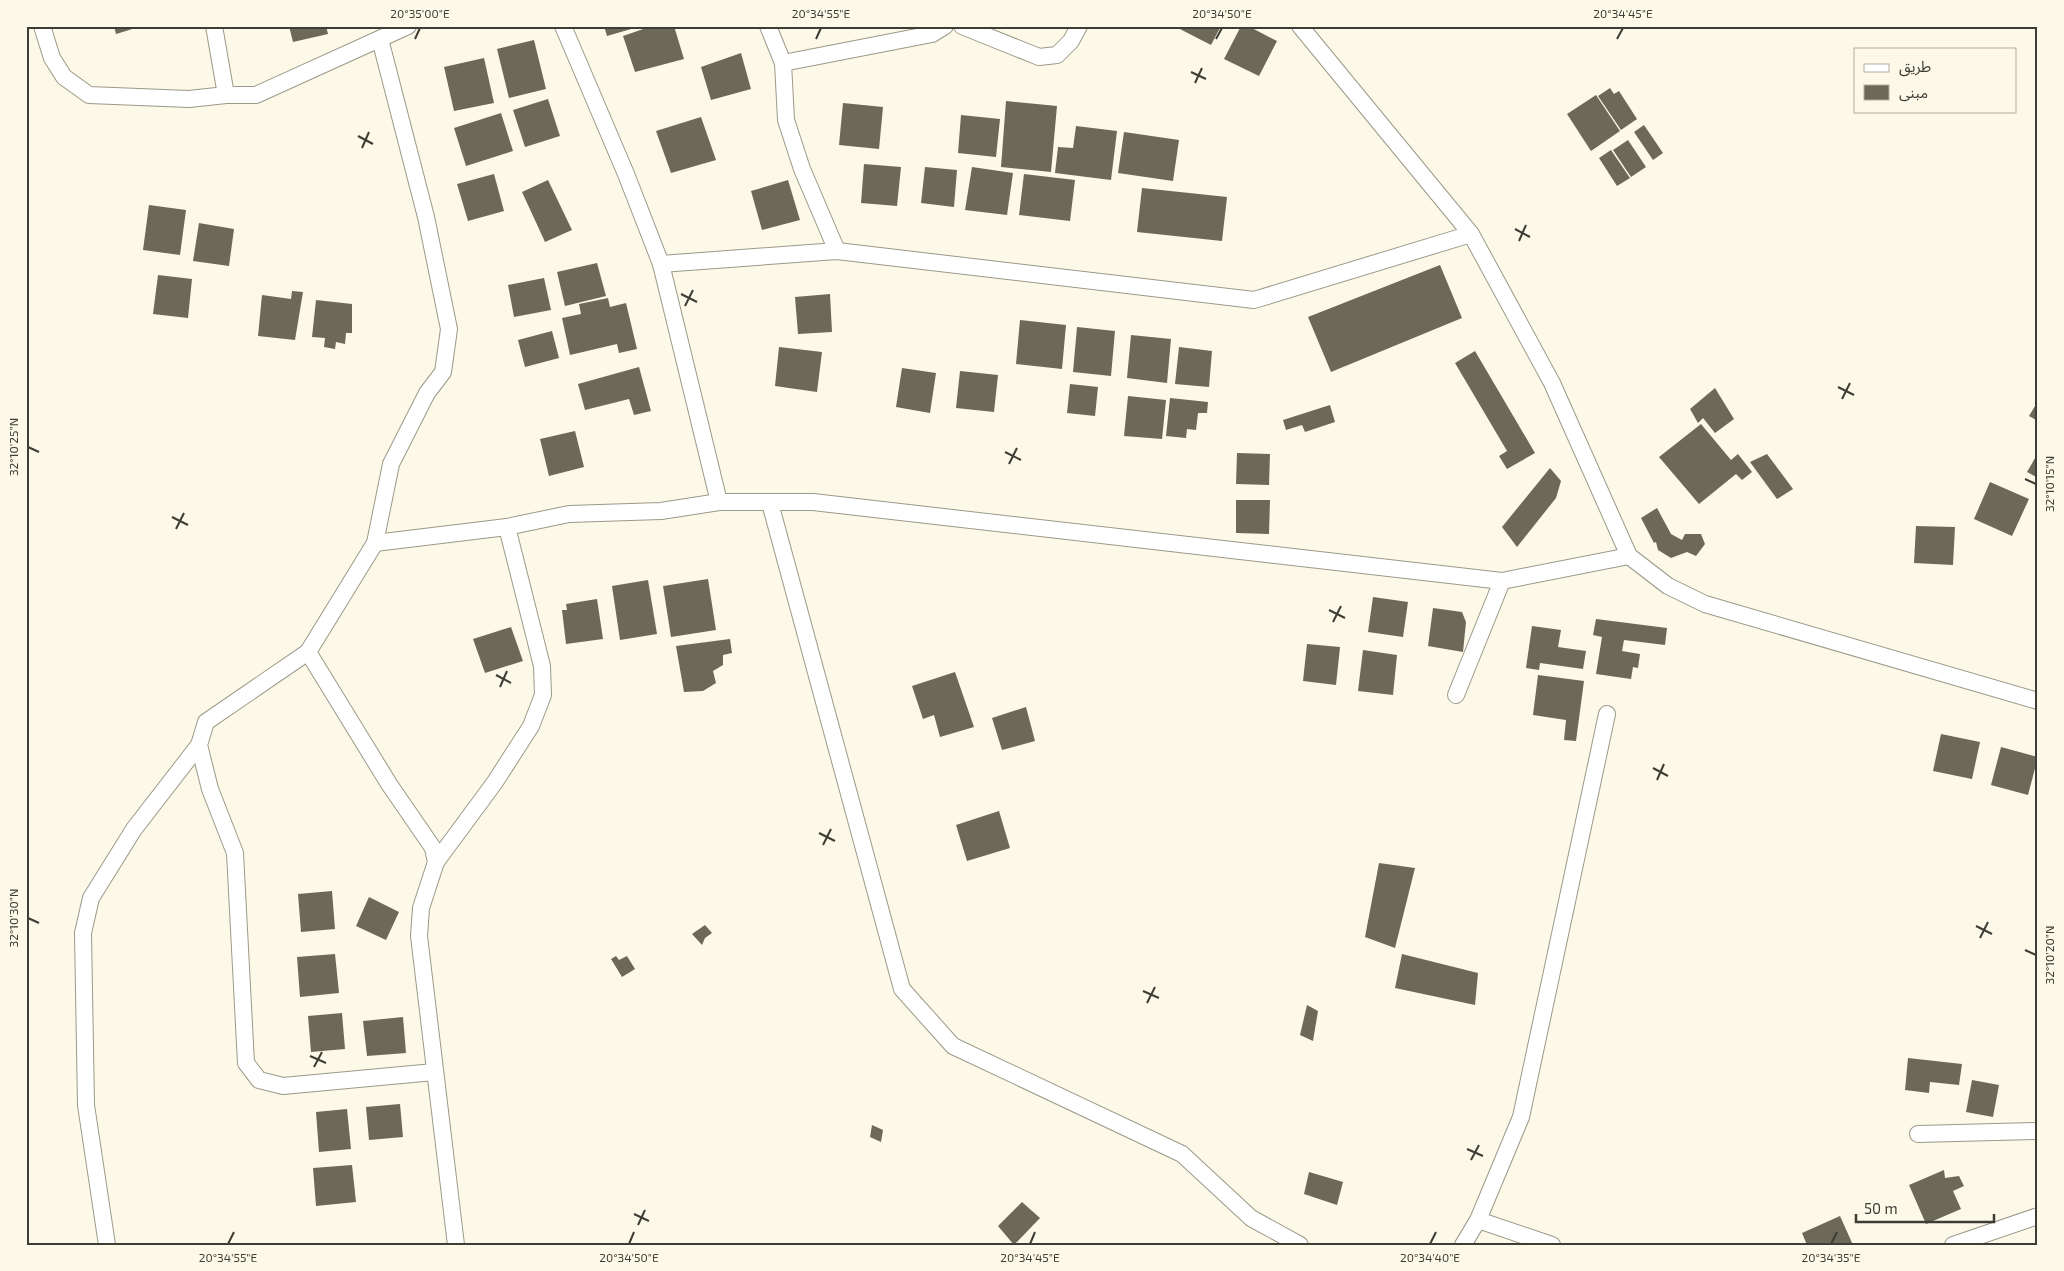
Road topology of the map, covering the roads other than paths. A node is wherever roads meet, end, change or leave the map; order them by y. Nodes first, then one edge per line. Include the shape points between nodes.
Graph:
1 (42, 26) edge
2 (214, 26) edge
3 (408, 26) edge
4 (563, 26) edge
5 (768, 26) edge
6 (945, 26) edge
7 (962, 26) edge
8 (1079, 26) edge
9 (1300, 26) edge
10 (380, 39) junction
11 (783, 64) junction
12 (226, 95) junction
13 (1471, 234) junction
14 (837, 250) junction
15 (661, 264) junction
16 (719, 502) junction
17 (770, 503) junction
18 (507, 527) junction
19 (375, 542) junction
20 (1630, 556) junction
21 (1502, 581) junction
22 (308, 652) junction
23 (1456, 696) dead end
24 (2038, 701) edge
25 (1607, 714) dead end
26 (199, 745) junction
27 (436, 862) junction
28 (434, 1072) junction
29 (2038, 1131) edge
30 (1918, 1134) dead end
31 (2038, 1216) edge
32 (1478, 1220) junction
33 (107, 1245) edge
34 (456, 1245) edge
35 (1300, 1245) edge
36 (1464, 1245) edge
37 (1552, 1245) edge
38 (1952, 1245) edge

1 - 12 street via 52,58 64,77 89,95 189,99
2 - 12 street
3 - 10 street
4 - 15 street
5 - 11 street
6 - 11 street via 932,34
7 - 8 street via 1038,57 1057,54 1071,41
9 - 13 street
10 - 12 street via 256,95
10 - 19 street via 426,217 449,329 443,372 427,393 391,464
11 - 14 street via 786,120 802,169
13 - 14 street via 1254,300
13 - 20 street via 1552,383
14 - 15 street
15 - 16 street
16 - 17 street
16 - 18 street via 662,511 569,514
17 - 21 street via 813,502
17 - 35 street via 902,988 953,1046 1182,1154 1251,1218
18 - 19 street
18 - 27 street via 542,666 543,695 531,726 511,758
19 - 22 street
20 - 21 street
20 - 24 street via 1668,586 1705,604
21 - 23 street
22 - 26 street via 206,722
22 - 27 street via 389,784 433,848
25 - 32 street via 1522,1117
26 - 28 street via 210,789 235,853 246,1063 259,1080 284,1086
26 - 33 street via 134,829 91,898 83,932 86,1105
27 - 28 street via 420,908 419,936
28 - 34 street
29 - 30 street
31 - 38 street
32 - 36 street
32 - 37 street

